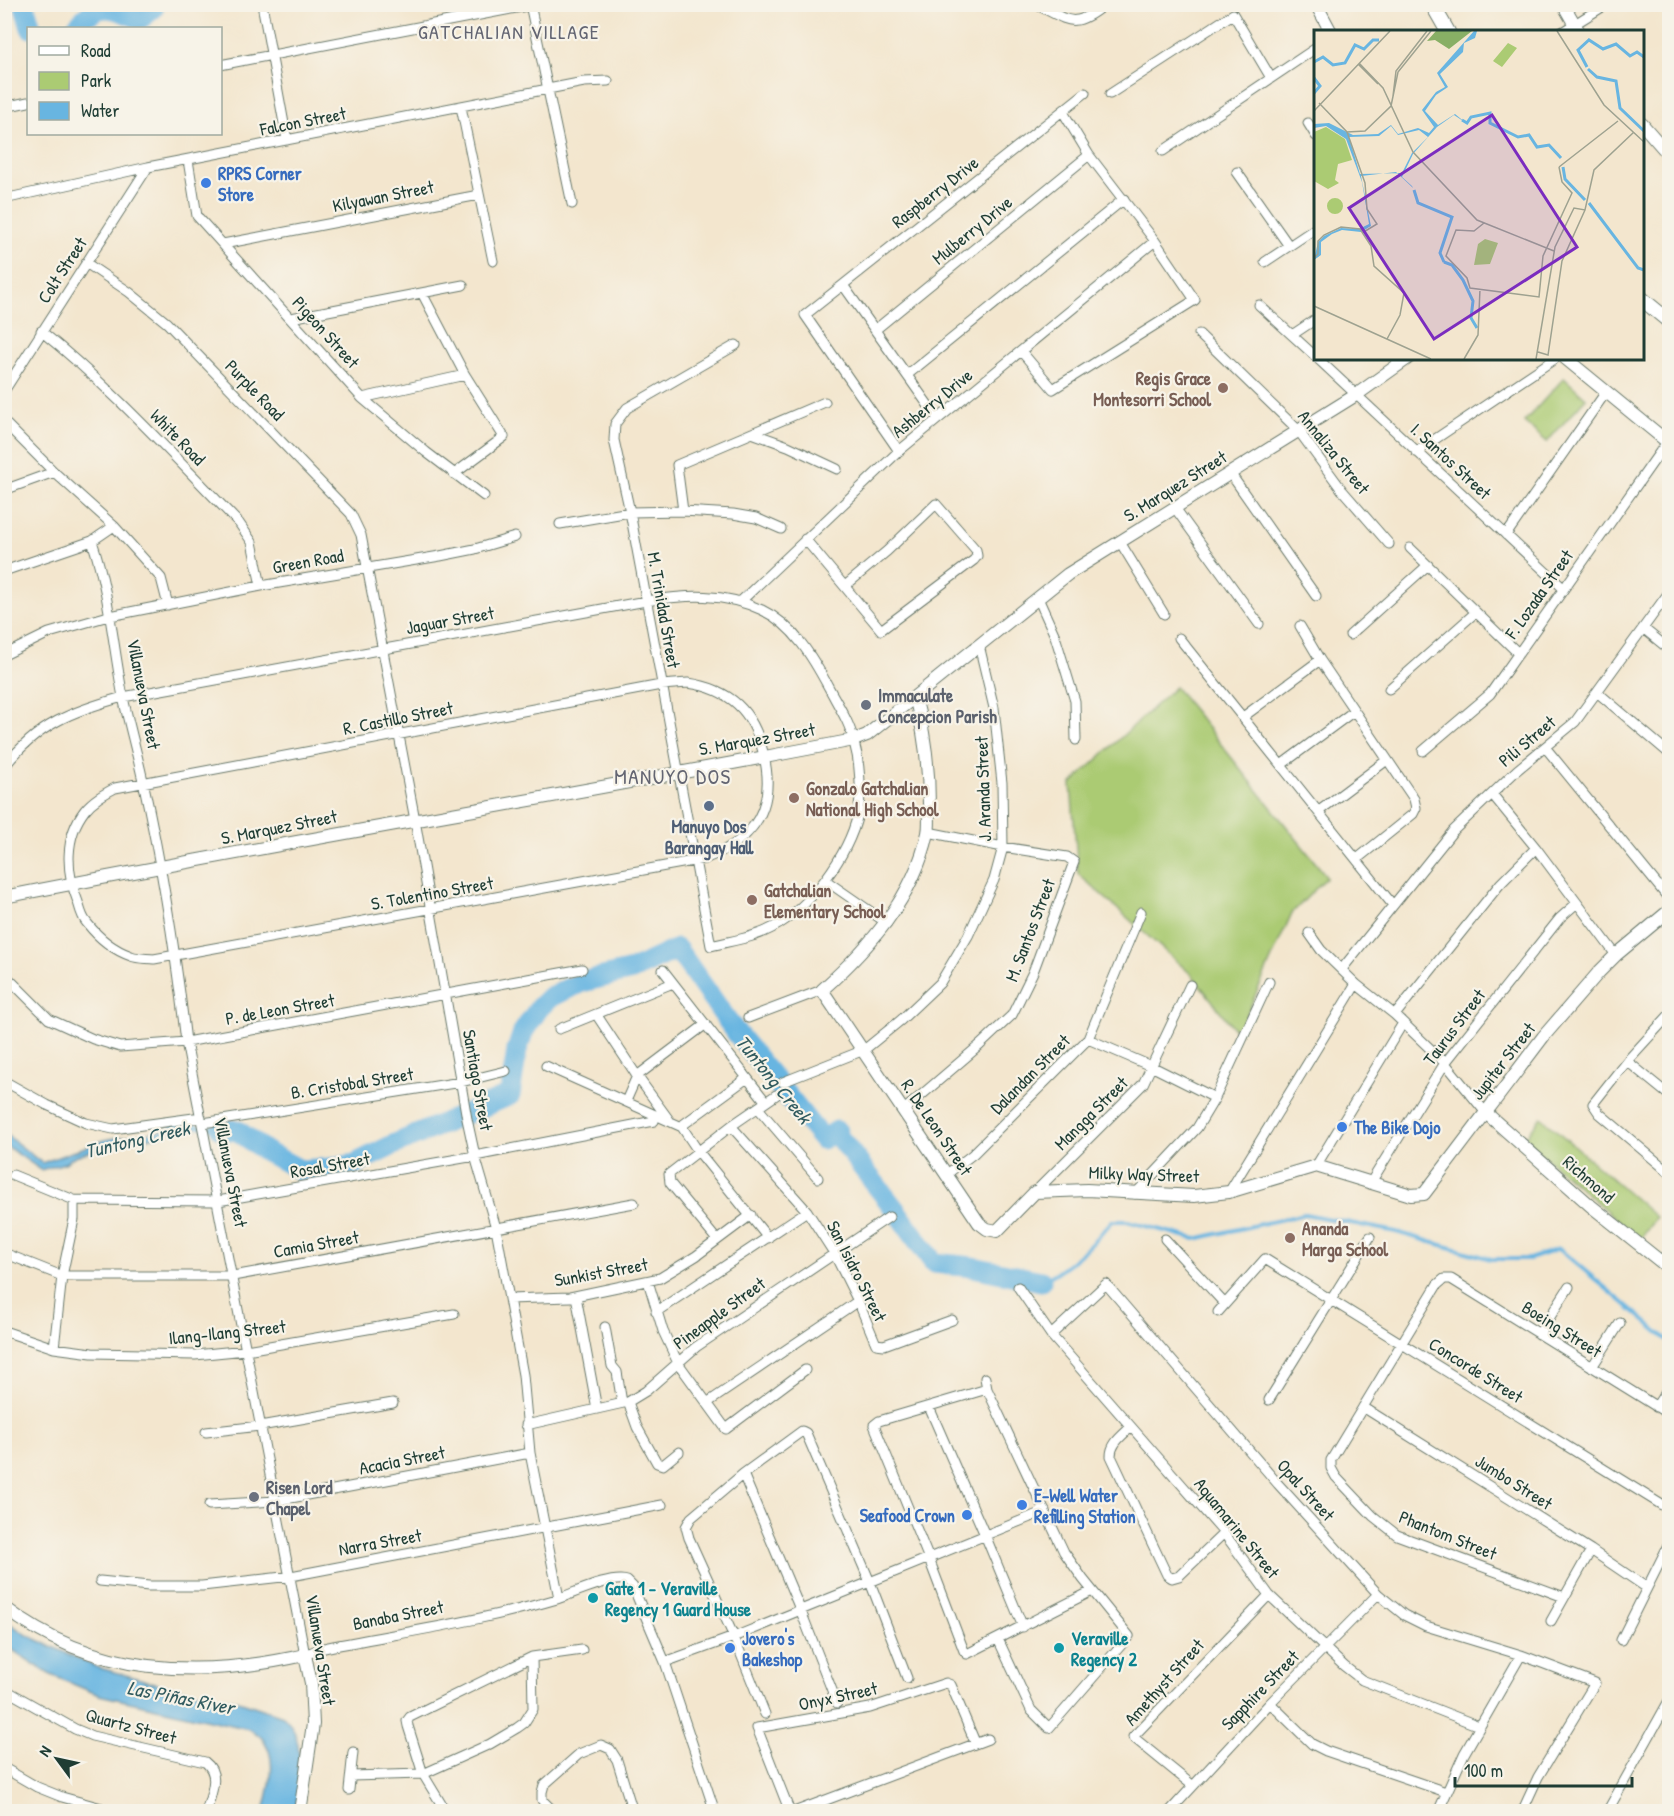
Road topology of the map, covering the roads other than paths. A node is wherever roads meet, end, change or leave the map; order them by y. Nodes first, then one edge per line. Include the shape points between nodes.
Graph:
1 (262, 4) edge
2 (1035, 4) edge
3 (1105, 4) edge
4 (1316, 4) edge
5 (1432, 4) edge
6 (1563, 4) edge
7 (1607, 4) edge
8 (533, 5) edge
9 (1577, 28) edge
10 (1330, 30) edge
11 (1447, 30) edge
12 (1314, 49) edge
13 (272, 55) junction
14 (222, 65) edge
15 (1271, 78) junction
16 (608, 81) dead end
17 (548, 90) junction
18 (1085, 93) dead end
19 (1110, 94) dead end
20 (27, 102) edge
21 (4, 107) edge
22 (462, 107) junction
23 (1063, 112) junction
24 (1308, 123) dead end
25 (1644, 126) edge
26 (1314, 133) edge
27 (287, 140) junction
28 (1163, 151) dead end
29 (1089, 155) junction
30 (1670, 156) edge
31 (188, 160) junction
32 (148, 167) junction
33 (1237, 172) dead end
34 (480, 195) junction
35 (4, 199) edge
36 (1124, 199) junction
37 (572, 204) dead end
38 (1314, 229) edge
39 (1155, 241) junction
40 (223, 244) junction
41 (1289, 246) junction
42 (493, 261) dead end
43 (1265, 262) dead end
44 (86, 263) junction
45 (463, 285) dead end
46 (843, 285) junction
47 (422, 293) junction
48 (1644, 301) edge
49 (1259, 305) dead end
50 (291, 318) junction
51 (1314, 320) edge
52 (1670, 322) edge
53 (875, 330) junction
54 (41, 331) junction
55 (1199, 334) dead end
56 (1292, 335) junction
57 (735, 345) dead end
58 (1021, 351) junction
59 (1314, 356) edge
60 (1318, 360) edge
61 (1405, 360) edge
62 (1553, 360) edge
63 (1567, 360) edge
64 (465, 375) junction
65 (907, 375) junction
66 (4, 391) edge
67 (1606, 392) junction
68 (1356, 395) junction
69 (362, 398) junction
70 (825, 402) dead end
71 (938, 419) junction
72 (4, 423) edge
73 (1299, 430) junction
74 (752, 433) junction
75 (1668, 443) edge
76 (899, 451) junction
77 (1416, 452) junction
78 (837, 469) dead end
79 (54, 472) junction
80 (1230, 473) junction
81 (454, 474) junction
82 (4, 490) edge
83 (484, 496) dead end
84 (1175, 508) junction
85 (682, 511) junction
86 (630, 512) junction
87 (560, 524) dead end
88 (114, 526) junction
89 (782, 529) dead end
90 (1506, 535) junction
91 (516, 537) dead end
92 (805, 539) junction
93 (92, 541) junction
94 (1120, 542) junction
95 (1389, 544) dead end
96 (1410, 548) dead end
97 (1428, 565) junction
98 (366, 567) junction
99 (4, 571) edge
100 (261, 586) junction
101 (845, 586) junction
102 (1563, 588) junction
103 (1670, 591) edge
104 (1316, 596) dead end
105 (1038, 598) junction
106 (646, 601) junction
107 (740, 602) junction
108 (168, 605) junction
109 (1476, 612) junction
110 (1164, 614) dead end
111 (108, 616) junction
112 (1258, 624) dead end
113 (1300, 626) dead end
114 (1643, 628) junction
115 (1350, 635) dead end
116 (1179, 638) dead end
117 (979, 645) junction
118 (382, 650) junction
119 (1670, 650) edge
120 (1518, 653) junction
121 (4, 655) edge
122 (1320, 660) junction
123 (661, 685) junction
124 (1389, 689) dead end
125 (1598, 692) junction
126 (123, 697) junction
127 (915, 697) junction
128 (1354, 711) junction
129 (1243, 717) junction
130 (398, 735) junction
131 (854, 740) junction
132 (1076, 741) dead end
133 (1545, 747) junction
134 (1423, 751) dead end
135 (1670, 754) edge
136 (765, 757) junction
137 (1387, 760) junction
138 (1281, 765) junction
139 (4, 767) edge
140 (677, 772) junction
141 (143, 782) junction
142 (1492, 794) junction
143 (1319, 811) junction
144 (415, 820) junction
145 (928, 832) junction
146 (1002, 847) junction
147 (1536, 848) junction
148 (1357, 859) junction
149 (694, 862) junction
150 (159, 868) junction
151 (825, 880) junction
152 (71, 884) junction
153 (4, 897) edge
154 (1670, 900) edge
155 (1577, 903) junction
156 (1392, 904) junction
157 (431, 910) junction
158 (1670, 910) edge
159 (1141, 912) dead end
160 (887, 923) junction
161 (1309, 933) dead end
162 (711, 946) joint
163 (1616, 955) junction
164 (176, 957) junction
165 (582, 969) dead end
166 (1342, 969) junction
167 (663, 970) dead end
168 (4, 974) edge
169 (1269, 982) dead end
170 (673, 983) junction
171 (1356, 984) junction
172 (1190, 985) dead end
173 (822, 990) junction
174 (446, 996) junction
175 (596, 1014) junction
176 (1670, 1014) edge
177 (1395, 1015) junction
178 (748, 1018) dead end
179 (1403, 1023) junction
180 (706, 1024) junction
181 (559, 1029) dead end
182 (1088, 1039) junction
183 (186, 1042) junction
184 (864, 1050) junction
185 (1627, 1061) junction
186 (1445, 1063) junction
187 (546, 1066) dead end
188 (1152, 1066) junction
189 (506, 1071) dead end
190 (637, 1076) junction
191 (747, 1078) junction
192 (4, 1081) edge
193 (461, 1082) junction
194 (783, 1082) dead end
195 (777, 1095) dead end
196 (1670, 1096) edge
197 (1215, 1098) junction
198 (626, 1101) junction
199 (762, 1105) junction
200 (904, 1110) junction
201 (1486, 1113) junction
202 (654, 1121) dead end
203 (671, 1122) junction
204 (203, 1124) junction
205 (731, 1126) junction
206 (682, 1127) junction
207 (698, 1151) junction
208 (476, 1156) junction
209 (1316, 1166) junction
210 (1670, 1173) edge
211 (947, 1174) junction
212 (13, 1175) dead end
213 (818, 1178) dead end
214 (1371, 1182) junction
215 (1035, 1192) junction
216 (1229, 1192) junction
217 (1136, 1194) junction
218 (74, 1200) junction
219 (218, 1201) junction
220 (634, 1203) dead end
221 (807, 1211) junction
222 (751, 1215) junction
223 (889, 1216) dead end
224 (496, 1228) junction
225 (1370, 1236) dead end
226 (768, 1238) junction
227 (1165, 1239) dead end
228 (717, 1240) junction
229 (4, 1253) edge
230 (834, 1253) junction
231 (1668, 1264) edge
232 (62, 1276) junction
233 (233, 1276) junction
234 (648, 1281) junction
235 (1018, 1287) dead end
236 (1569, 1287) dead end
237 (576, 1296) junction
238 (509, 1299) junction
239 (1332, 1299) junction
240 (858, 1301) junction
241 (1224, 1303) junction
242 (656, 1312) junction
243 (1218, 1312) dead end
244 (454, 1314) dead end
245 (952, 1320) dead end
246 (1620, 1323) dead end
247 (605, 1327) dead end
248 (4, 1331) edge
249 (1539, 1334) junction
250 (1051, 1335) junction
251 (1402, 1342) junction
252 (54, 1348) junction
253 (246, 1350) junction
254 (678, 1363) junction
255 (1592, 1367) junction
256 (805, 1370) dead end
257 (985, 1378) dead end
258 (1670, 1384) edge
259 (987, 1389) junction
260 (1269, 1400) dead end
261 (625, 1402) junction
262 (393, 1403) dead end
263 (706, 1403) junction
264 (929, 1407) junction
265 (1363, 1407) junction
266 (1656, 1407) junction
267 (597, 1409) junction
268 (1670, 1415) edge
269 (526, 1425) junction
270 (260, 1426) junction
271 (1131, 1427) junction
272 (206, 1432) dead end
273 (679, 1452) dead end
274 (530, 1453) junction
275 (743, 1474) junction
276 (274, 1501) junction
277 (209, 1505) dead end
278 (662, 1505) dead end
279 (1670, 1510) edge
280 (1046, 1511) junction
281 (546, 1527) junction
282 (1224, 1533) junction
283 (985, 1535) junction
284 (1670, 1542) edge
285 (1591, 1550) junction
286 (929, 1559) junction
287 (291, 1576) junction
288 (100, 1581) dead end
289 (870, 1582) junction
290 (1647, 1588) junction
291 (1092, 1591) junction
292 (1378, 1594) junction
293 (1269, 1595) junction
294 (1564, 1597) junction
295 (559, 1598) junction
296 (4, 1607) edge
297 (800, 1609) junction
298 (1551, 1621) dead end
299 (1023, 1627) junction
300 (734, 1637) junction
301 (998, 1639) junction
302 (1621, 1640) dead end
303 (1325, 1647) junction
304 (582, 1650) dead end
305 (305, 1655) junction
306 (1521, 1655) junction
307 (532, 1657) junction
308 (665, 1662) junction
309 (908, 1678) dead end
310 (4, 1689) edge
311 (1670, 1699) edge
312 (837, 1703) dead end
313 (1270, 1703) junction
314 (765, 1714) dead end
315 (1479, 1726) junction
316 (988, 1739) dead end
317 (975, 1742) junction
318 (353, 1752) dead end
319 (4, 1768) edge
320 (423, 1774) junction
321 (351, 1776) junction
322 (1192, 1785) junction
323 (349, 1790) dead end
324 (1446, 1792) junction
325 (116, 1812) edge
326 (206, 1812) edge
327 (300, 1812) edge
328 (446, 1812) edge
329 (554, 1812) edge
330 (633, 1812) edge
331 (715, 1812) edge
332 (792, 1812) edge
333 (1027, 1812) edge
334 (1046, 1812) edge
335 (1169, 1812) edge
336 (1438, 1812) edge
337 (1522, 1812) edge
338 (1607, 1812) edge

1 - 13 street
2 - 3 street via 1077,22
4 - 10 street
5 - 11 main road
6 - 9 street
7 - 9 street
8 - 13 street
8 - 17 street
12 - 15 street
13 - 14 street
13 - 27 street
15 - 19 street via 1233,14
15 - 28 street
16 - 17 street, Falcon Street
17 - 22 street, Falcon Street
17 - 37 street
18 - 23 street, Raspberry Drive
20 - 21 street
22 - 27 street, Falcon Street
22 - 34 street
23 - 29 street
23 - 46 street, Raspberry Drive
24 - 26 street
25 - 30 street
27 - 31 street, Falcon Street
29 - 36 street
29 - 53 street, Mulberry Drive
31 - 32 street, Falcon Street
31 - 40 street, Pigeon Street via 197,216
32 - 35 street, Falcon Street
32 - 44 street, Colt Street
33 - 41 street
34 - 40 street, Kilyawan Street
34 - 42 street
36 - 39 street
36 - 65 street
38 - 41 street
39 - 58 street, Ashberry Drive
39 - 58 street via 1195,300 1053,388
40 - 50 street, Pigeon Street
41 - 43 street
44 - 54 street, Colt Street
44 - 98 street, Purple Road via 167,323 351,514 361,535
45 - 47 street
46 - 53 street
46 - 76 street, Raspberry Drive via 805,315
47 - 50 street
47 - 64 street
48 - 52 main road
49 - 56 street, I. Santos Street
50 - 69 street, Pigeon Street
51 - 56 street
53 - 65 street
54 - 66 street, Colt Street
54 - 100 street, White Road via 76,359 239,523 252,542
55 - 73 street, Annaliza Street
56 - 59 street, I. Santos Street
57 - 86 street, M. Trinidad Street via 627,408 618,418 614,441
58 - 71 street, Ashberry Drive
60 - 68 street, I. Santos Street
61 - 68 street, S. Marquez Street
62 - 77 street
63 - 67 street
64 - 69 street
64 - 81 street via 504,437
65 - 71 street
67 - 75 street
67 - 90 street
68 - 73 street, S. Marquez Street
68 - 77 street, I. Santos Street
69 - 81 street, Pigeon Street
70 - 74 street
71 - 76 street, Ashberry Drive
72 - 79 street
73 - 80 street, S. Marquez Street
73 - 95 street, Annaliza Street via 1342,490
74 - 78 street
74 - 85 street via 676,465
75 - 102 street, F. Lozada Street
76 - 92 street, Ashberry Drive
77 - 90 street, I. Santos Street
79 - 82 street
79 - 88 street
80 - 84 street, S. Marquez Street
80 - 104 street
81 - 83 street, Pigeon Street
84 - 94 street, S. Marquez Street
84 - 112 street
85 - 86 street
85 - 89 street via 733,513
86 - 87 street
86 - 106 street, M. Trinidad Street
88 - 93 street
88 - 108 street via 161,578
90 - 102 street, I. Santos Street
91 - 98 street, Green Road via 440,556
92 - 101 street
92 - 107 street, Ashberry Drive
93 - 99 street
93 - 111 street, Villanueva Street
94 - 105 street, S. Marquez Street
94 - 110 street
96 - 97 street
97 - 109 street
97 - 115 street
98 - 100 street, Green Road
98 - 118 street, Santiago Street
100 - 108 street, Green Road
101 - 101 street via 881,630 974,560 976,550 936,504
102 - 120 street, F. Lozada Street
103 - 114 street, Pili Street
105 - 117 street, S. Marquez Street
105 - 132 street via 1075,701
106 - 107 street, Jaguar Street via 699,596
106 - 118 street, Jaguar Street
106 - 123 street, M. Trinidad Street
107 - 131 street, Jaguar Street via 763,610 801,642 815,661
108 - 111 street, Green Road
109 - 120 street
109 - 124 street
111 - 121 street, Green Road via 49,633
111 - 126 street, Villanueva Street
113 - 122 street
114 - 119 street
114 - 125 street, Pili Street
116 - 129 street
117 - 127 street, S. Marquez Street
117 - 146 street, J. Aranda Street via 1000,743
118 - 126 street, Jaguar Street
118 - 130 street, Santiago Street
120 - 134 street, F. Lozada Street via 1490,694
122 - 128 street
122 - 129 street
123 - 130 street, R. Castillo Street
123 - 136 street, R. Castillo Street via 688,683 720,692 750,717
123 - 140 street, M. Trinidad Street
125 - 133 street, Pili Street via 1575,722
125 - 135 street
126 - 139 street, Jaguar Street via 56,720 17,751
126 - 141 street, Villanueva Street
127 - 131 street, S. Marquez Street via 867,735
127 - 145 street via 925,731
128 - 137 street
128 - 138 street
129 - 138 street
130 - 141 street, R. Castillo Street
130 - 144 street, Santiago Street
131 - 136 street, S. Marquez Street
131 - 151 street, Jaguar Street via 858,813
133 - 142 street, Pili Street
133 - 154 street
136 - 140 street, S. Marquez Street
136 - 149 street, S. Tolentino Street via 768,788 759,817 738,842
137 - 143 street
137 - 148 street via 1416,808
138 - 143 street
140 - 144 street, S. Marquez Street
140 - 149 street, M. Trinidad Street
141 - 150 street, Villanueva Street
141 - 152 street, R. Castillo Street via 115,788 99,796 86,810 70,842
142 - 147 street
142 - 156 street, Pili Street via 1453,831
143 - 148 street
144 - 150 street, S. Marquez Street
144 - 157 street, Santiago Street
145 - 146 street, M. Santos Street
145 - 160 street via 912,878
146 - 184 street, J. Aranda Street via 994,880 940,983
146 - 200 street, M. Santos Street via 1067,856 1074,862 1033,972 1012,1015
147 - 155 street
147 - 177 street via 1500,884
148 - 156 street
149 - 157 street, S. Tolentino Street
149 - 162 street, M. Trinidad Street
150 - 152 street, S. Marquez Street
150 - 164 street, Villanueva Street
151 - 160 street
151 - 162 street, Jaguar Street via 801,907 770,929
152 - 153 street, S. Marquez Street
152 - 164 street, S. Tolentino Street via 85,922 108,944 133,957
155 - 163 street
155 - 186 street, Taurus Street via 1560,918
156 - 166 street, Pili Street
157 - 164 street, S. Tolentino Street
157 - 174 street, Santiago Street
158 - 163 street, Jupiter Street
159 - 182 street, Dalandan Street
160 - 173 street via 852,964
161 - 166 street via 1321,951
163 - 201 street, Jupiter Street via 1543,1037
164 - 183 street, Villanueva Street
165 - 174 street, P. de Leon Street
166 - 171 street
167 - 170 street
168 - 183 street, P. de Leon Street via 49,1019 93,1039 120,1047
169 - 197 street
170 - 175 street
170 - 180 street
171 - 177 street
171 - 216 street
172 - 188 street, Mangga Street
173 - 178 street
173 - 184 street, R. De Leon Street
174 - 183 street, P. de Leon Street
174 - 193 street, Santiago Street
175 - 181 street
175 - 190 street
176 - 185 street
177 - 179 street
179 - 186 street
179 - 209 street
180 - 190 street
180 - 191 street
182 - 188 street
182 - 211 street, Dalandan Street via 973,1154
183 - 204 street, Villanueva Street
184 - 194 street, J. Aranda Street
184 - 200 street, R. De Leon Street
185 - 196 street
185 - 210 street via 1593,1104
186 - 201 street
186 - 214 street, Taurus Street
187 - 198 street
188 - 197 street
188 - 215 street, Mangga Street via 1143,1084
189 - 193 street, B. Cristobal Street
190 - 198 street
190 - 203 street
191 - 199 street
191 - 206 street
192 - 204 street, B. Cristobal Street via 87,1123 113,1129
193 - 204 street, B. Cristobal Street
193 - 208 street, Santiago Street
195 - 199 street
197 - 217 street via 1197,1128
198 - 203 street
199 - 205 street
199 - 213 street
200 - 211 street, R. De Leon Street
201 - 214 street, Jupiter Street via 1424,1194 1410,1195
201 - 231 street, Richmond via 1591,1206
202 - 208 street, Rosal Street
203 - 206 street
204 - 219 street, Villanueva Street
205 - 207 street
205 - 221 street, San Isidro Street
206 - 207 street
207 - 222 street
207 - 228 street via 671,1171 670,1183
208 - 219 street, Rosal Street
208 - 224 street, Santiago Street
209 - 214 street
209 - 216 street, Milky Way Street
211 - 215 street, R. De Leon Street via 987,1229 997,1231
212 - 218 street, Rosal Street
215 - 217 street, Milky Way Street via 1087,1190
216 - 217 street, Milky Way Street via 1194,1196
218 - 219 street, Rosal Street
218 - 232 street
219 - 233 street, Villanueva Street
220 - 224 street, Camia Street
221 - 226 street
221 - 230 street, San Isidro Street
222 - 226 street
222 - 228 street, Sunkist Street
223 - 230 street, Pineapple Street
224 - 233 street, Camia Street
224 - 238 street, Santiago Street
225 - 239 street
226 - 242 street
227 - 241 street
228 - 234 street, Sunkist Street via 660,1278
229 - 232 street, Camia Street
230 - 240 street, San Isidro Street
230 - 254 street, Pineapple Street
232 - 233 street, Camia Street
232 - 252 street
233 - 253 street, Villanueva Street
234 - 237 street, Sunkist Street
234 - 242 street
235 - 250 street, Aquamarine Street
236 - 249 street
237 - 238 street, Sunkist Street
237 - 267 street
238 - 269 street, Santiago Street via 523,1375
239 - 241 street, Concorde Street via 1264,1259
239 - 251 street, Concorde Street
239 - 260 street
240 - 245 street, San Isidro Street via 880,1346
240 - 263 street
241 - 243 street
242 - 254 street
244 - 253 street, Ilang-Ilang Street
246 - 255 street
247 - 261 street via 612,1366
248 - 252 street, Ilang-Ilang Street
249 - 251 street, Boeing Street via 1451,1279 1444,1279
249 - 255 street, Boeing Street
250 - 271 street, Aquamarine Street
250 - 292 street, Opal Street via 1106,1284
251 - 265 street
251 - 279 street, Concorde Street
252 - 253 street, Ilang-Ilang Street via 92,1353 195,1355
253 - 270 street, Villanueva Street
254 - 261 street, Pineapple Street via 646,1391
254 - 263 street
255 - 266 street, Boeing Street
256 - 263 street via 726,1429
257 - 259 street
258 - 266 street
259 - 264 street
259 - 280 street
261 - 267 street, Pineapple Street
261 - 273 street via 657,1463 663,1465
262 - 270 street
264 - 283 street
264 - 286 street via 875,1423
265 - 285 street, Jumbo Street
265 - 294 street, Phantom Street via 1331,1460 1331,1468 1373,1516 1397,1535
266 - 268 street, Boeing Street
267 - 269 street, Pineapple Street
269 - 274 street, Santiago Street
270 - 272 street
270 - 276 street, Villanueva Street
271 - 282 street, Aquamarine Street
271 - 282 street via 1114,1444 1111,1456 1167,1575 1179,1576
274 - 276 street, Acacia Street
274 - 281 street, Santiago Street
275 - 289 street via 802,1431 806,1433
275 - 297 street
275 - 300 street via 691,1518 686,1527
276 - 277 street, Acacia Street
276 - 287 street, Villanueva Street
278 - 281 street, Narra Street
280 - 283 street
280 - 291 street via 1064,1552
281 - 287 street, Narra Street
281 - 295 street, Santiago Street
282 - 293 street, Aquamarine Street
283 - 286 street
283 - 299 street
284 - 290 street
285 - 290 street, Jumbo Street
285 - 294 street
286 - 289 street
286 - 301 street via 964,1651 967,1654
287 - 288 street, Narra Street via 202,1586
287 - 305 street, Villanueva Street
289 - 297 street
289 - 309 street
290 - 302 street
291 - 299 street
291 - 301 street via 1129,1636 1049,1728 1031,1710
292 - 303 street, Sapphire Street
292 - 306 street, Opal Street via 1404,1616 1426,1626
293 - 303 street, Aquamarine Street
293 - 322 street, Amethyst Street via 1133,1737
294 - 298 street
295 - 305 street, Banaba Street
295 - 308 street, Banaba Street via 606,1582 627,1581
296 - 305 street, Banaba Street via 45,1632 117,1662 182,1669
297 - 300 street
297 - 312 street
299 - 301 street
300 - 308 street
300 - 314 street
303 - 313 street, Sapphire Street
303 - 315 street, Aquamarine Street via 1362,1680
304 - 307 street
305 - 327 street, Villanueva Street via 313,1724
306 - 315 street
306 - 337 street, Opal Street via 1595,1683 1538,1777
307 - 320 street via 534,1702 524,1723 490,1744
307 - 320 street via 416,1713 407,1721
308 - 331 street
310 - 326 street, Quartz Street via 92,1736 205,1762 212,1767 215,1777
311 - 338 street
313 - 322 street, Sapphire Street
313 - 324 street via 1312,1744
315 - 324 street
316 - 317 street
317 - 332 street
317 - 332 street, Onyx Street via 951,1685 946,1683 870,1708 756,1728
318 - 321 street
319 - 325 street via 62,1797
320 - 321 street
320 - 328 street
321 - 323 street
322 - 335 street, Sapphire Street
324 - 336 street
329 - 330 street via 542,1800 544,1785 579,1754 601,1745 610,1749 617,1760
333 - 334 street

